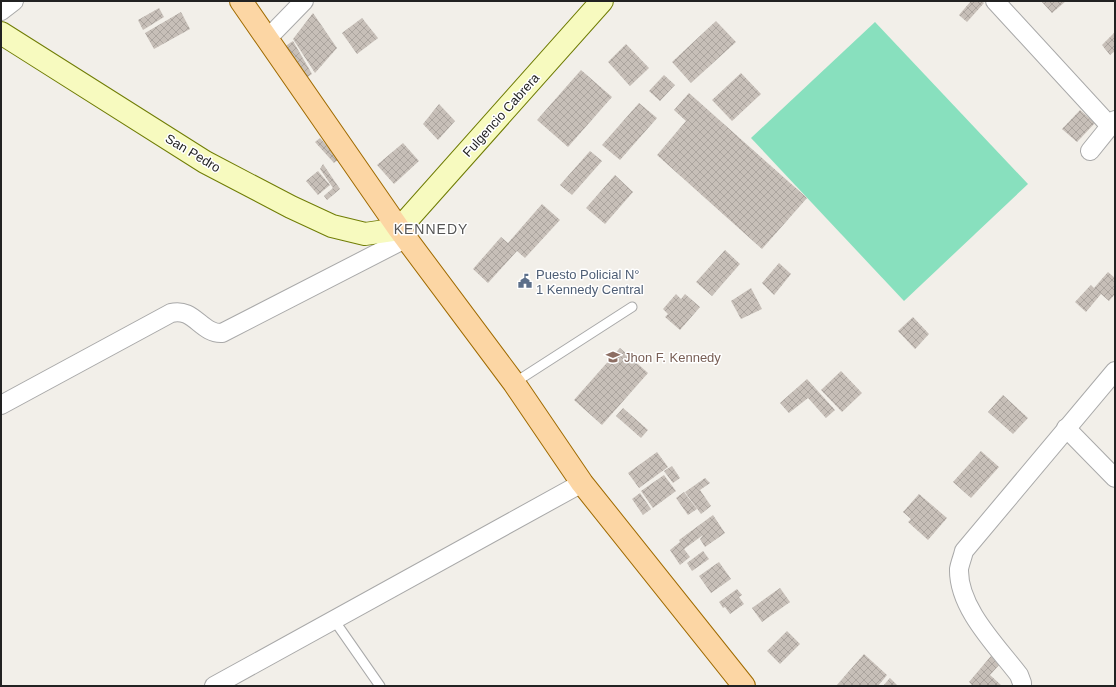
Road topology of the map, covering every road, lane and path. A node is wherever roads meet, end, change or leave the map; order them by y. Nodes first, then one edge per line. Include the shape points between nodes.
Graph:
1 (14, 1) edge
2 (241, 1) edge
3 (304, 1) edge
4 (602, 1) edge
5 (995, 1) edge
6 (1, 11) edge
7 (1, 33) edge
8 (267, 39) junction
9 (1112, 123) edge
10 (1090, 151) dead end
11 (403, 234) junction
12 (632, 307) dead end
13 (1115, 371) edge
14 (514, 383) junction
15 (1, 405) edge
16 (1066, 428) junction
17 (1115, 478) edge
18 (582, 483) junction
19 (334, 620) junction
20 (214, 686) edge
21 (380, 686) edge
22 (744, 686) edge
23 (1022, 686) edge

1 - 6 street
2 - 8 main road
3 - 8 street
4 - 11 street, Fulgencio Cabrera
5 - 9 street
7 - 11 street, San Pedro via 205,162 291,207 332,226 365,234
8 - 11 main road
9 - 10 street
11 - 14 main road
11 - 15 street via 222,333 215,333 184,312 171,313
12 - 14 lane
13 - 16 street
14 - 18 main road
16 - 17 street
16 - 23 street via 964,551 959,568 964,594 970,608 1019,675
18 - 19 street
18 - 22 main road
19 - 20 street
19 - 21 lane

